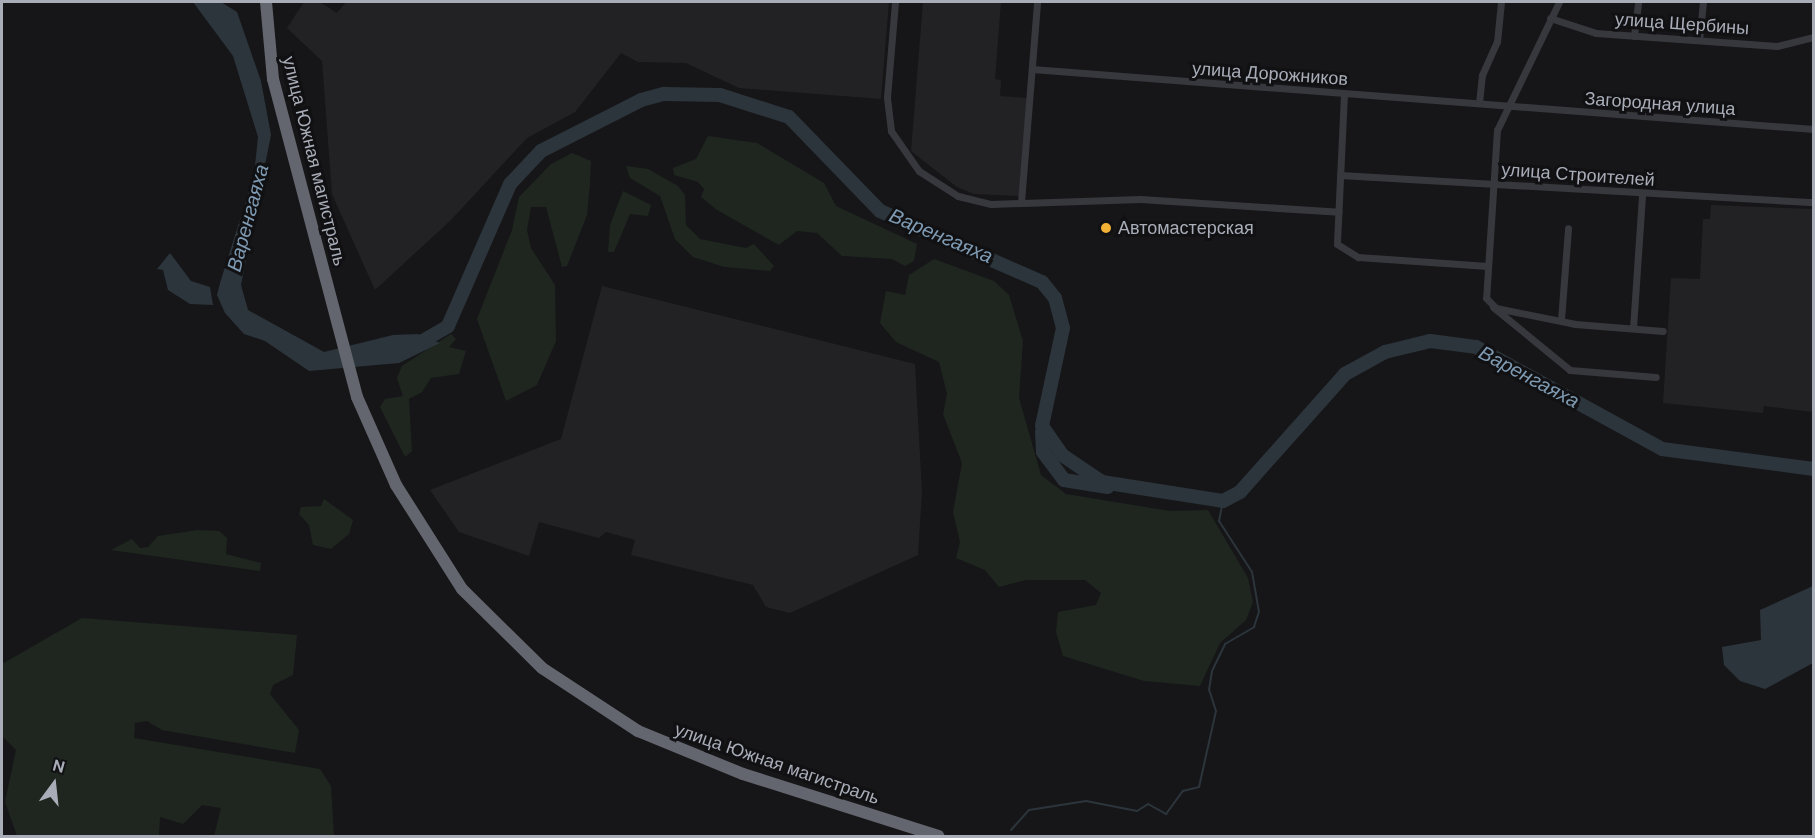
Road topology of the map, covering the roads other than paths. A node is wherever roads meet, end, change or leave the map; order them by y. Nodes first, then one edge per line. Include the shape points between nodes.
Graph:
1 (266, 2) edge
2 (895, 2) edge
3 (1037, 2) edge
4 (1501, 2) edge
5 (1559, 2) edge
6 (1638, 2) edge
7 (1703, 2) edge
8 (1550, 18) junction
9 (1634, 36) junction
10 (1814, 37) edge
11 (1699, 40) junction
12 (1032, 69) junction
13 (1344, 94) junction
14 (1479, 103) junction
15 (1505, 108) junction
16 (1814, 129) edge
17 (1340, 175) junction
18 (1493, 184) junction
19 (1642, 195) junction
20 (1020, 202) junction
21 (1814, 202) edge
22 (1339, 212) junction
23 (1568, 228) dead end
24 (1488, 266) junction
25 (1490, 304) junction
26 (1561, 320) junction
27 (1633, 328) junction
28 (1663, 331) dead end
29 (1656, 377) dead end
30 (938, 837) edge

1 - 30 highway, улица Южная магистраль via 273,79 352,378 372,436 424,536 485,615 542,668 605,714 669,746
2 - 20 street via 887,110 901,151 919,171 958,196 991,204
3 - 12 street
4 - 14 street via 1497,42 1482,75
5 - 8 street
6 - 9 street
7 - 11 street
8 - 9 street, улица Щербины via 1588,32
8 - 15 street
9 - 11 street, улица Щербины
10 - 11 street, улица Щербины via 1777,46
12 - 13 street, улица Дорожников
12 - 20 street
13 - 14 street, улица Дорожников
13 - 17 street
14 - 15 street, улица Дорожников
15 - 16 street, Загородная улица
15 - 18 street via 1497,130
17 - 18 street, улица Строителей
17 - 22 street
18 - 19 street, улица Строителей
18 - 24 street
19 - 21 street, улица Строителей
19 - 27 street
20 - 22 street via 1208,204
22 - 24 street via 1337,243 1358,258
23 - 26 street
24 - 25 street
25 - 26 street
25 - 29 street via 1570,370
26 - 27 street
27 - 28 street

